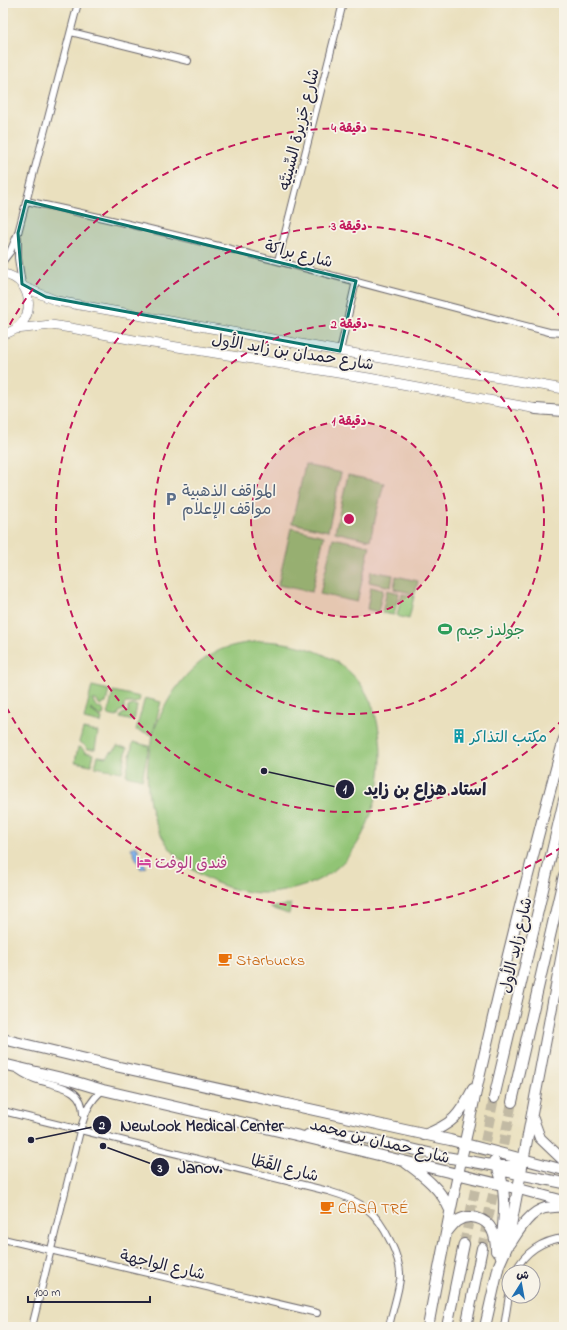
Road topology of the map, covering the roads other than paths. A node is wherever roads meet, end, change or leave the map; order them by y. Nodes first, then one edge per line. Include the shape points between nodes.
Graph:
1 (78, 3) edge
2 (343, 3) edge
3 (71, 32) junction
4 (188, 61) dead end
5 (26, 201) junction
6 (18, 233) junction
7 (3, 261) edge
8 (278, 261) junction
9 (3, 274) edge
10 (356, 281) junction
11 (23, 286) junction
12 (16, 329) junction
13 (564, 333) edge
14 (4, 334) edge
15 (340, 351) junction
16 (564, 389) edge
17 (536, 409) junction
18 (564, 412) edge
19 (564, 416) edge
20 (564, 738) edge
21 (564, 800) edge
22 (564, 875) edge
23 (564, 943) edge
24 (3, 1039) edge
25 (8, 1065) edge
26 (479, 1078) junction
27 (103, 1090) junction
28 (494, 1098) tunnel mouth
29 (512, 1102) tunnel mouth
30 (3, 1111) edge
31 (532, 1117) junction
32 (84, 1118) junction
33 (80, 1131) junction
34 (424, 1134) junction
35 (300, 1136) junction
36 (464, 1144) junction
37 (524, 1159) junction
38 (461, 1160) junction
39 (402, 1161) junction
40 (564, 1161) edge
41 (498, 1168) junction
42 (564, 1170) edge
43 (458, 1174) junction
44 (522, 1174) junction
45 (564, 1183) edge
46 (502, 1185) junction
47 (519, 1189) junction
48 (564, 1201) edge
49 (564, 1206) edge
50 (450, 1210) junction
51 (445, 1234) junction
52 (564, 1238) edge
53 (3, 1239) edge
54 (464, 1244) tunnel mouth
55 (507, 1247) junction
56 (482, 1248) tunnel mouth
57 (51, 1251) junction
58 (520, 1264) edge
59 (499, 1265) junction
60 (508, 1304) edge
61 (317, 1313) dead end
62 (389, 1324) edge
63 (32, 1327) edge
64 (428, 1327) edge
65 (447, 1327) edge
66 (466, 1327) edge
67 (485, 1327) edge
68 (504, 1327) edge

1 - 3 street
2 - 8 street, شارع جَزِيرة السِّينيَّه
3 - 4 street
3 - 5 street
5 - 6 street
5 - 8 street, شارع براكة
6 - 7 street
6 - 11 street via 18,258
8 - 10 street, شارع براكة
9 - 11 main road, شارع حمدان بن زايد الأول via 15,278
10 - 13 street, شارع براكة via 549,332
10 - 15 street
11 - 12 main road via 28,300 27,314
11 - 15 main road, شارع حمدان بن زايد الأول via 57,301
12 - 14 main road
12 - 17 main road, شارع حمدان بن زايد الأول via 51,325 71,328
15 - 16 main road, شارع حمدان بن زايد الأول
17 - 18 main road
17 - 19 main road, شارع حمدان بن زايد الأول
20 - 26 main road
21 - 28 main road, شارع زايد الأول
22 - 29 main road, شارع زايد الأول
23 - 31 main road
24 - 34 main road, شارع حمدان بن محمد
25 - 27 main road, شارع حمدان بن محمد
25 - 32 street via 32,1078 75,1093 82,1104
26 - 34 main road via 465,1104 452,1120 440,1129
26 - 36 main road
27 - 32 street via 91,1102
27 - 35 main road, شارع حمدان بن محمد
30 - 33 street, شارع القَطَا
31 - 37 main road
31 - 40 main road via 540,1138
32 - 33 street
33 - 57 street
33 - 62 street, شارع القَطَا via 328,1191 360,1204 381,1227 400,1267 400,1278
34 - 36 main road, شارع حمدان بن محمد
35 - 38 main road via 352,1135
35 - 39 main road, شارع حمدان بن محمد
36 - 37 main road, شارع حمدان بن محمد
36 - 38 main road
36 - 41 main road via 485,1154
37 - 41 main road via 516,1164
37 - 42 main road, شارع حمدان بن محمد
37 - 44 main road
38 - 41 main road
38 - 43 main road
39 - 43 main road, شارع حمدان بن محمد
39 - 50 main road via 439,1192
41 - 43 main road via 469,1168
41 - 44 main road
41 - 46 main road
43 - 46 main road, شارع حمدان بن محمد
43 - 50 main road
44 - 45 main road
44 - 47 main road
46 - 47 main road, شارع حمدان بن محمد
46 - 59 main road via 504,1216
47 - 48 main road, شارع حمدان بن محمد
47 - 55 main road
49 - 55 main road via 545,1208 534,1214
50 - 51 main road
51 - 59 main road via 463,1217 482,1220 494,1234
51 - 64 main road
52 - 58 street via 549,1241 531,1251
53 - 57 street, شارع الواجهة
54 - 65 main road
55 - 59 main road
56 - 66 main road
57 - 61 street, شارع الواجهة
57 - 63 street
59 - 67 main road
60 - 68 street

